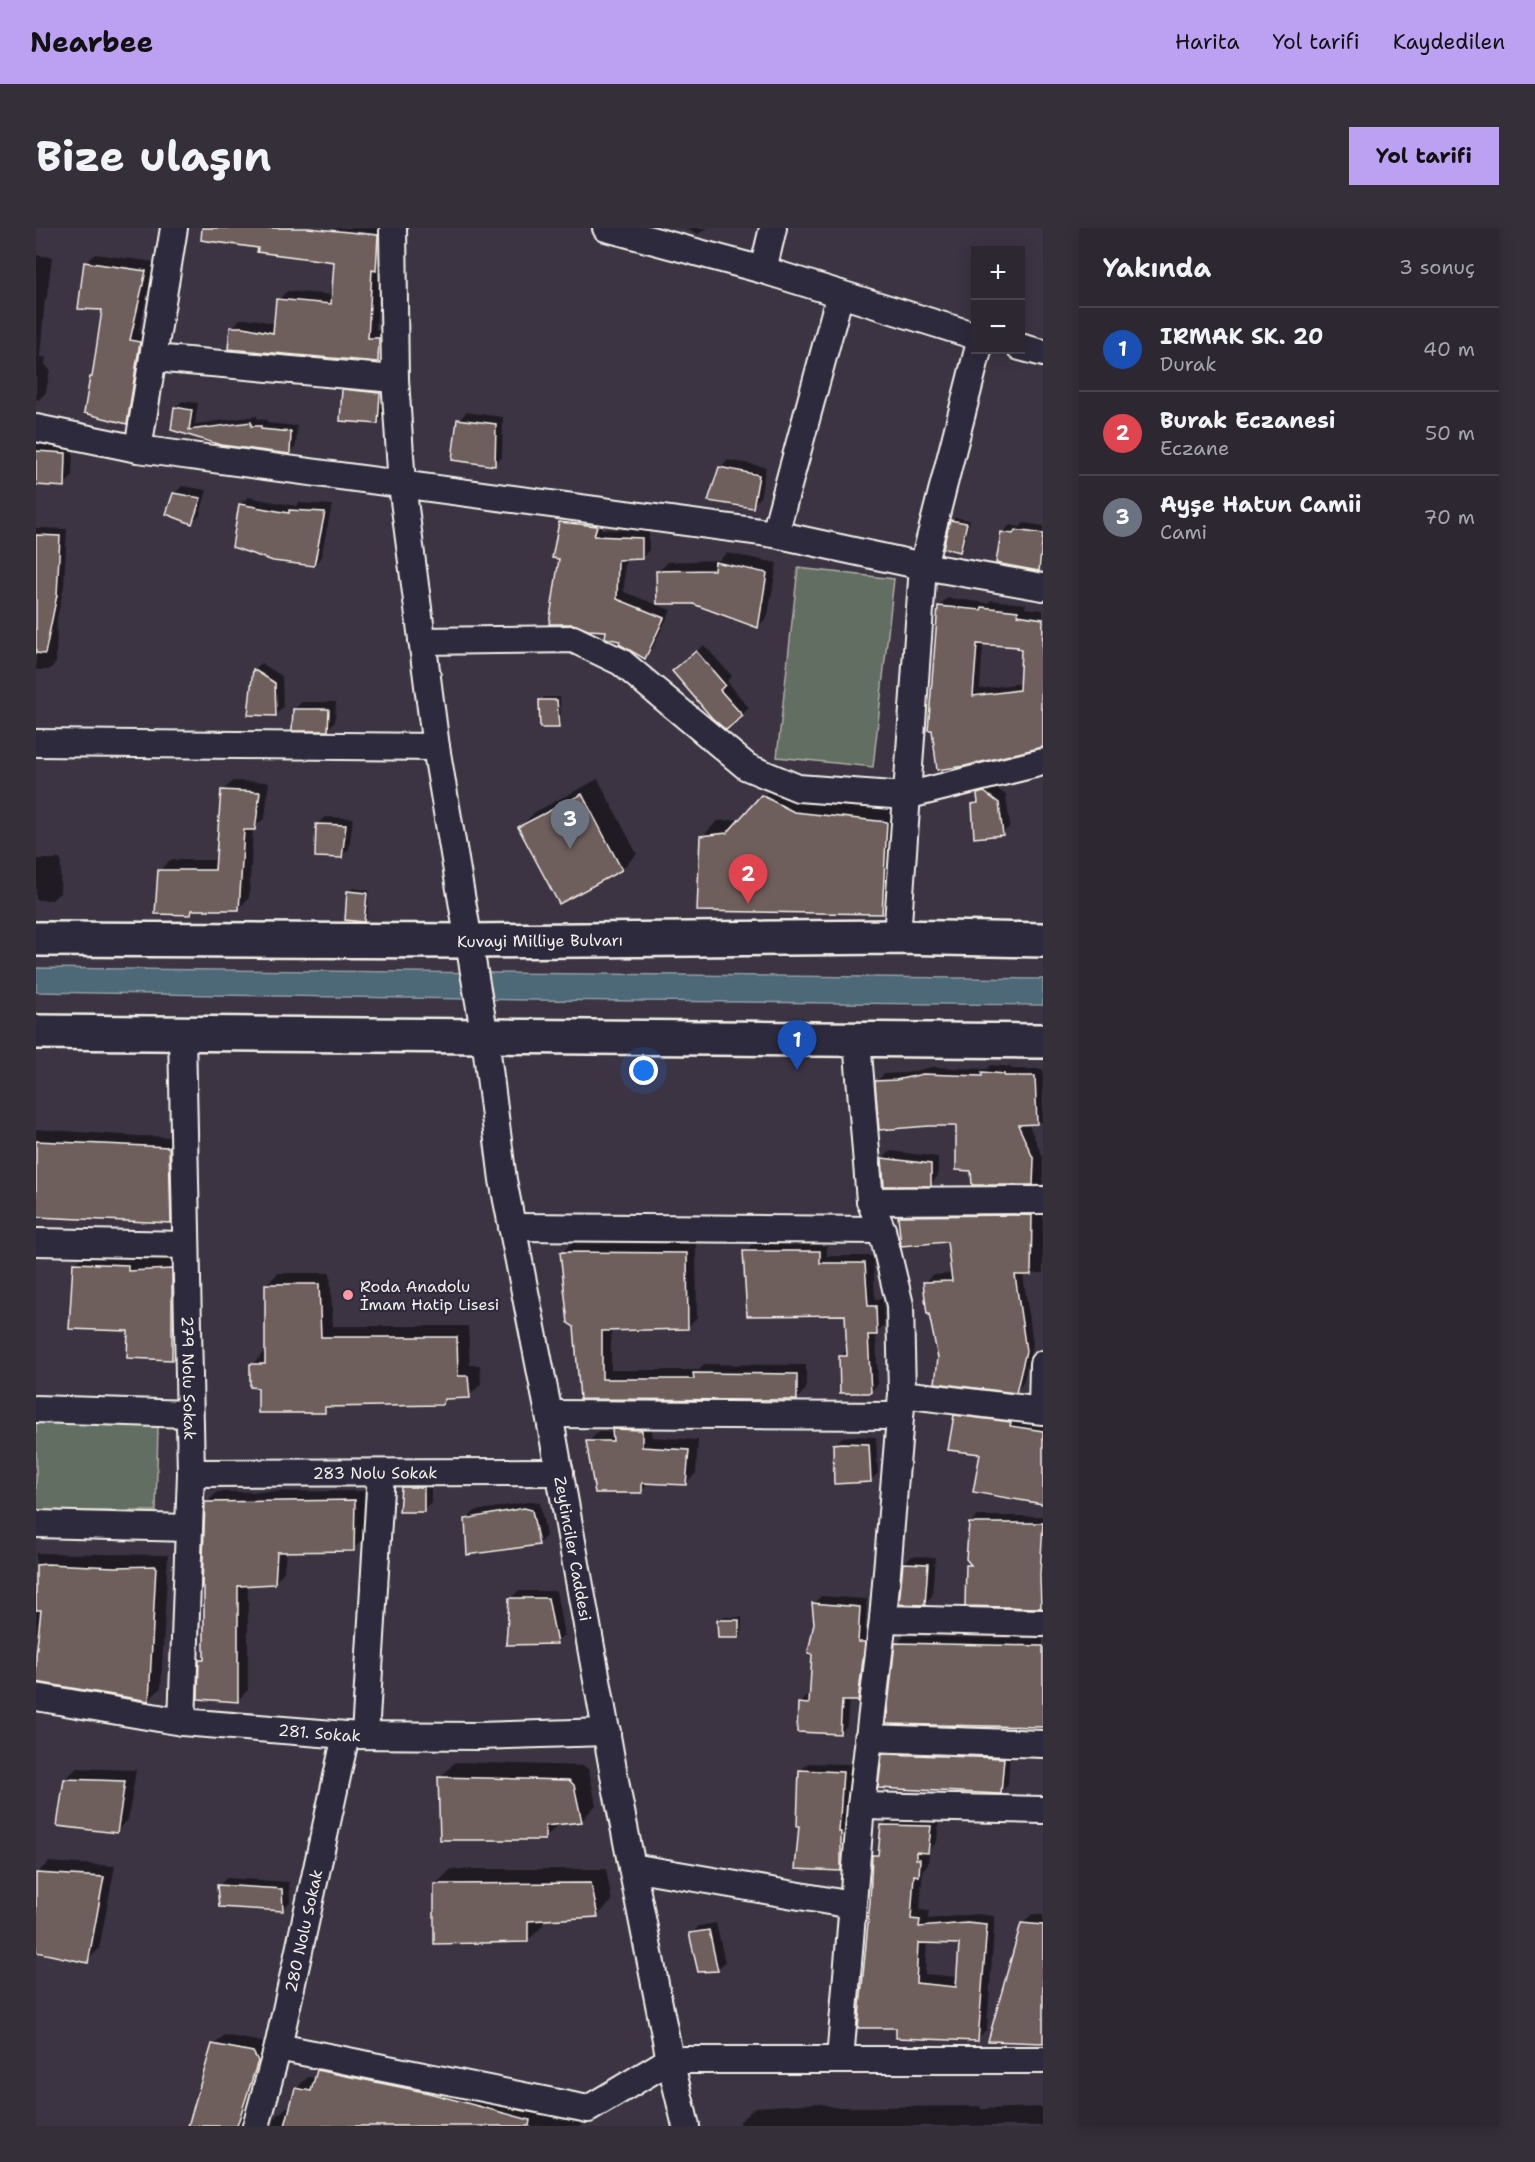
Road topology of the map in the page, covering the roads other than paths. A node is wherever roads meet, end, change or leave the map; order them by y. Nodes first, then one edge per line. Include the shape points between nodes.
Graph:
1 (174, 228) edge
2 (393, 228) edge
3 (606, 228) edge
4 (773, 228) edge
5 (763, 270) junction
6 (840, 294) junction
7 (971, 335) edge
8 (1025, 348) edge
9 (1043, 353) edge
10 (977, 354) edge
11 (153, 358) junction
12 (395, 379) junction
13 (36, 428) edge
14 (138, 449) junction
15 (402, 485) junction
16 (775, 534) junction
17 (923, 566) junction
18 (1043, 587) edge
19 (422, 641) junction
20 (36, 743) edge
21 (436, 747) junction
22 (1043, 762) edge
23 (906, 796) junction
24 (897, 938) junction
25 (36, 939) edge
26 (1043, 940) edge
27 (471, 954) junction
28 (36, 1032) edge
29 (182, 1034) junction
30 (485, 1037) junction
31 (857, 1040) junction
32 (1043, 1041) edge
33 (1043, 1200) edge
34 (870, 1201) junction
35 (512, 1227) junction
36 (882, 1230) junction
37 (36, 1242) edge
38 (186, 1245) junction
39 (1043, 1364) edge
40 (900, 1405) junction
41 (36, 1409) edge
42 (1042, 1410) edge
43 (189, 1414) junction
44 (549, 1414) junction
45 (560, 1472) junction
46 (190, 1473) junction
47 (381, 1473) junction
48 (36, 1524) edge
49 (189, 1528) junction
50 (883, 1619) junction
51 (1043, 1623) edge
52 (36, 1698) edge
53 (182, 1722) junction
54 (607, 1732) junction
55 (355, 1735) junction
56 (868, 1738) junction
57 (1043, 1744) edge
58 (861, 1806) junction
59 (1043, 1810) edge
60 (632, 1867) junction
61 (852, 1905) junction
62 (278, 2047) junction
63 (670, 2060) junction
64 (840, 2060) junction
65 (1043, 2060) edge
66 (605, 2098) junction
67 (256, 2126) edge
68 (601, 2126) edge
69 (687, 2126) edge

1 - 11 street
2 - 12 street, Zeytinciler Caddesi
3 - 5 street
4 - 5 street
5 - 6 street
6 - 7 street
6 - 16 street
8 - 9 street
10 - 17 street
11 - 12 street
11 - 14 street
12 - 15 street, Zeytinciler Caddesi
13 - 14 street
14 - 15 street
15 - 16 street
15 - 19 street, Zeytinciler Caddesi
16 - 17 street
17 - 18 street
17 - 23 street
19 - 21 street, Zeytinciler Caddesi
19 - 23 street via 573,639 621,662 747,767 798,789
20 - 21 street
21 - 27 street, Zeytinciler Caddesi
22 - 23 street
23 - 24 street
24 - 26 main road, Kuvayi Milliye Bulvarı
24 - 27 main road, Kuvayi Milliye Bulvarı
25 - 27 main road, Kuvayi Milliye Bulvarı
27 - 30 street, Zeytinciler Caddesi
28 - 29 main road
29 - 30 main road
29 - 38 street, 279 Nolu Sokak
30 - 31 main road
30 - 35 street, Zeytinciler Caddesi via 502,1180
31 - 32 main road
31 - 34 street
33 - 34 street
34 - 36 street
35 - 36 street
35 - 44 street, Zeytinciler Caddesi
36 - 40 street via 900,1305
37 - 38 street
38 - 43 street, 279 Nolu Sokak
39 - 42 street
40 - 42 street
40 - 44 street
40 - 50 street
41 - 43 street
43 - 46 street, 279 Nolu Sokak
44 - 45 street, Zeytinciler Caddesi
45 - 47 street, 283 Nolu Sokak
45 - 54 street, Zeytinciler Caddesi
46 - 47 street, 283 Nolu Sokak
46 - 49 street, 279 Nolu Sokak
47 - 55 street, 280 Nolu Sokak
48 - 49 street
49 - 53 street, 279 Nolu Sokak
50 - 51 street
50 - 56 street
52 - 53 street, 281. Sokak
53 - 55 street, 281. Sokak
54 - 55 street, 281. Sokak
54 - 60 street, Zeytinciler Caddesi
55 - 62 street, 280 Nolu Sokak
56 - 57 street
56 - 58 street
58 - 59 street
58 - 61 street
60 - 61 street
60 - 63 street, Zeytinciler Caddesi
61 - 64 street
62 - 66 street via 588,2109
62 - 67 street, 280 Nolu Sokak
63 - 64 street
63 - 66 street
63 - 69 street, Zeytinciler Caddesi
64 - 65 street
66 - 68 street

